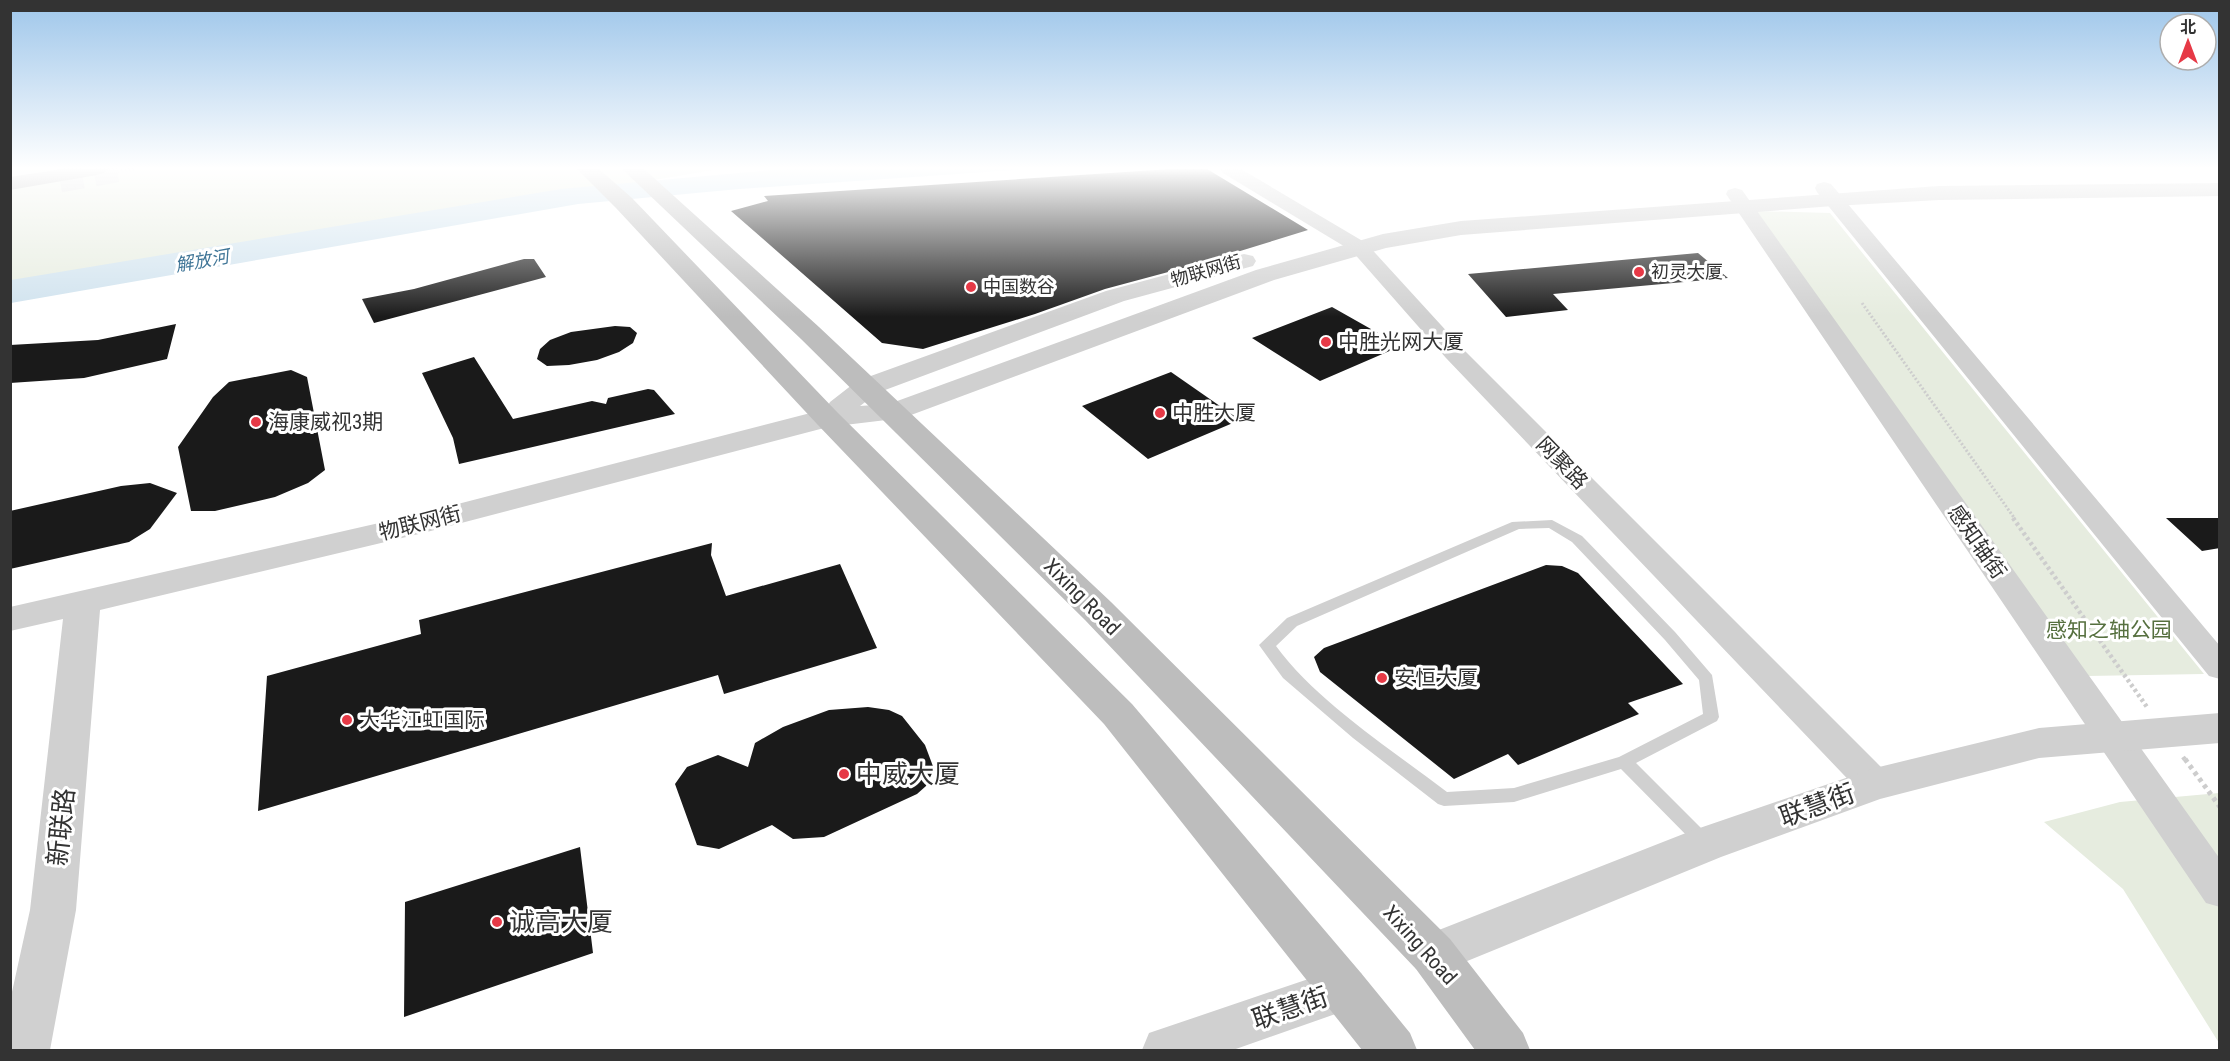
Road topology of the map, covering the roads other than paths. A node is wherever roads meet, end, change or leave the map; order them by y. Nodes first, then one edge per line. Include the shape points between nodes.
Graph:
1 (639, 219) edge
2 (686, 219) edge
3 (1312, 219) edge
4 (1416, 219) edge
5 (1552, 219) edge
6 (1752, 219) edge
7 (1849, 219) edge
8 (1335, 232) junction
9 (1359, 247) junction
10 (867, 387) junction
11 (893, 412) junction
12 (827, 418) junction
13 (83, 601) junction
14 (10, 619) edge
15 (2220, 668) edge
16 (2220, 728) edge
17 (2112, 737) junction
18 (1624, 762) junction
19 (1875, 784) junction
20 (1706, 844) junction
21 (2220, 891) edge
22 (1433, 954) junction
23 (1344, 989) junction
24 (25, 1050) edge
25 (1167, 1050) edge
26 (1392, 1050) edge
27 (1505, 1050) edge

1 - 12 main road
2 - 10 main road, Xixing Road
3 - 8 street, 网聚路
4 - 8 street, 物联网街
5 - 9 street, 物联网街 via 1461,228
6 - 17 street, 感知轴街
7 - 15 street
8 - 9 street, 网聚路
8 - 10 street, 物联网街 via 1115,296
9 - 11 street, 物联网街 via 1265,274
9 - 19 street, 网聚路 via 1454,353
10 - 11 main road, Xixing Road
10 - 12 street, 物联网街
11 - 12 street, 物联网街
11 - 22 main road, Xixing Road via 1098,611
12 - 13 street, 物联网街 via 423,523
12 - 23 main road via 1118,714
13 - 14 street, 物联网街
13 - 24 street, 新联路 via 53,910
16 - 17 street, 联慧街
17 - 19 street, 联慧街 via 2039,743
17 - 21 street, 感知轴街
18 - 18 lane via 1514,795 1444,799 1288,674 1268,645 1292,622 1517,525 1552,524 1578,539 1707,679 1711,717
18 - 20 lane
19 - 20 street, 联慧街
20 - 22 street, 联慧街
22 - 27 main road, Xixing Road
23 - 25 street, 联慧街
23 - 26 main road

